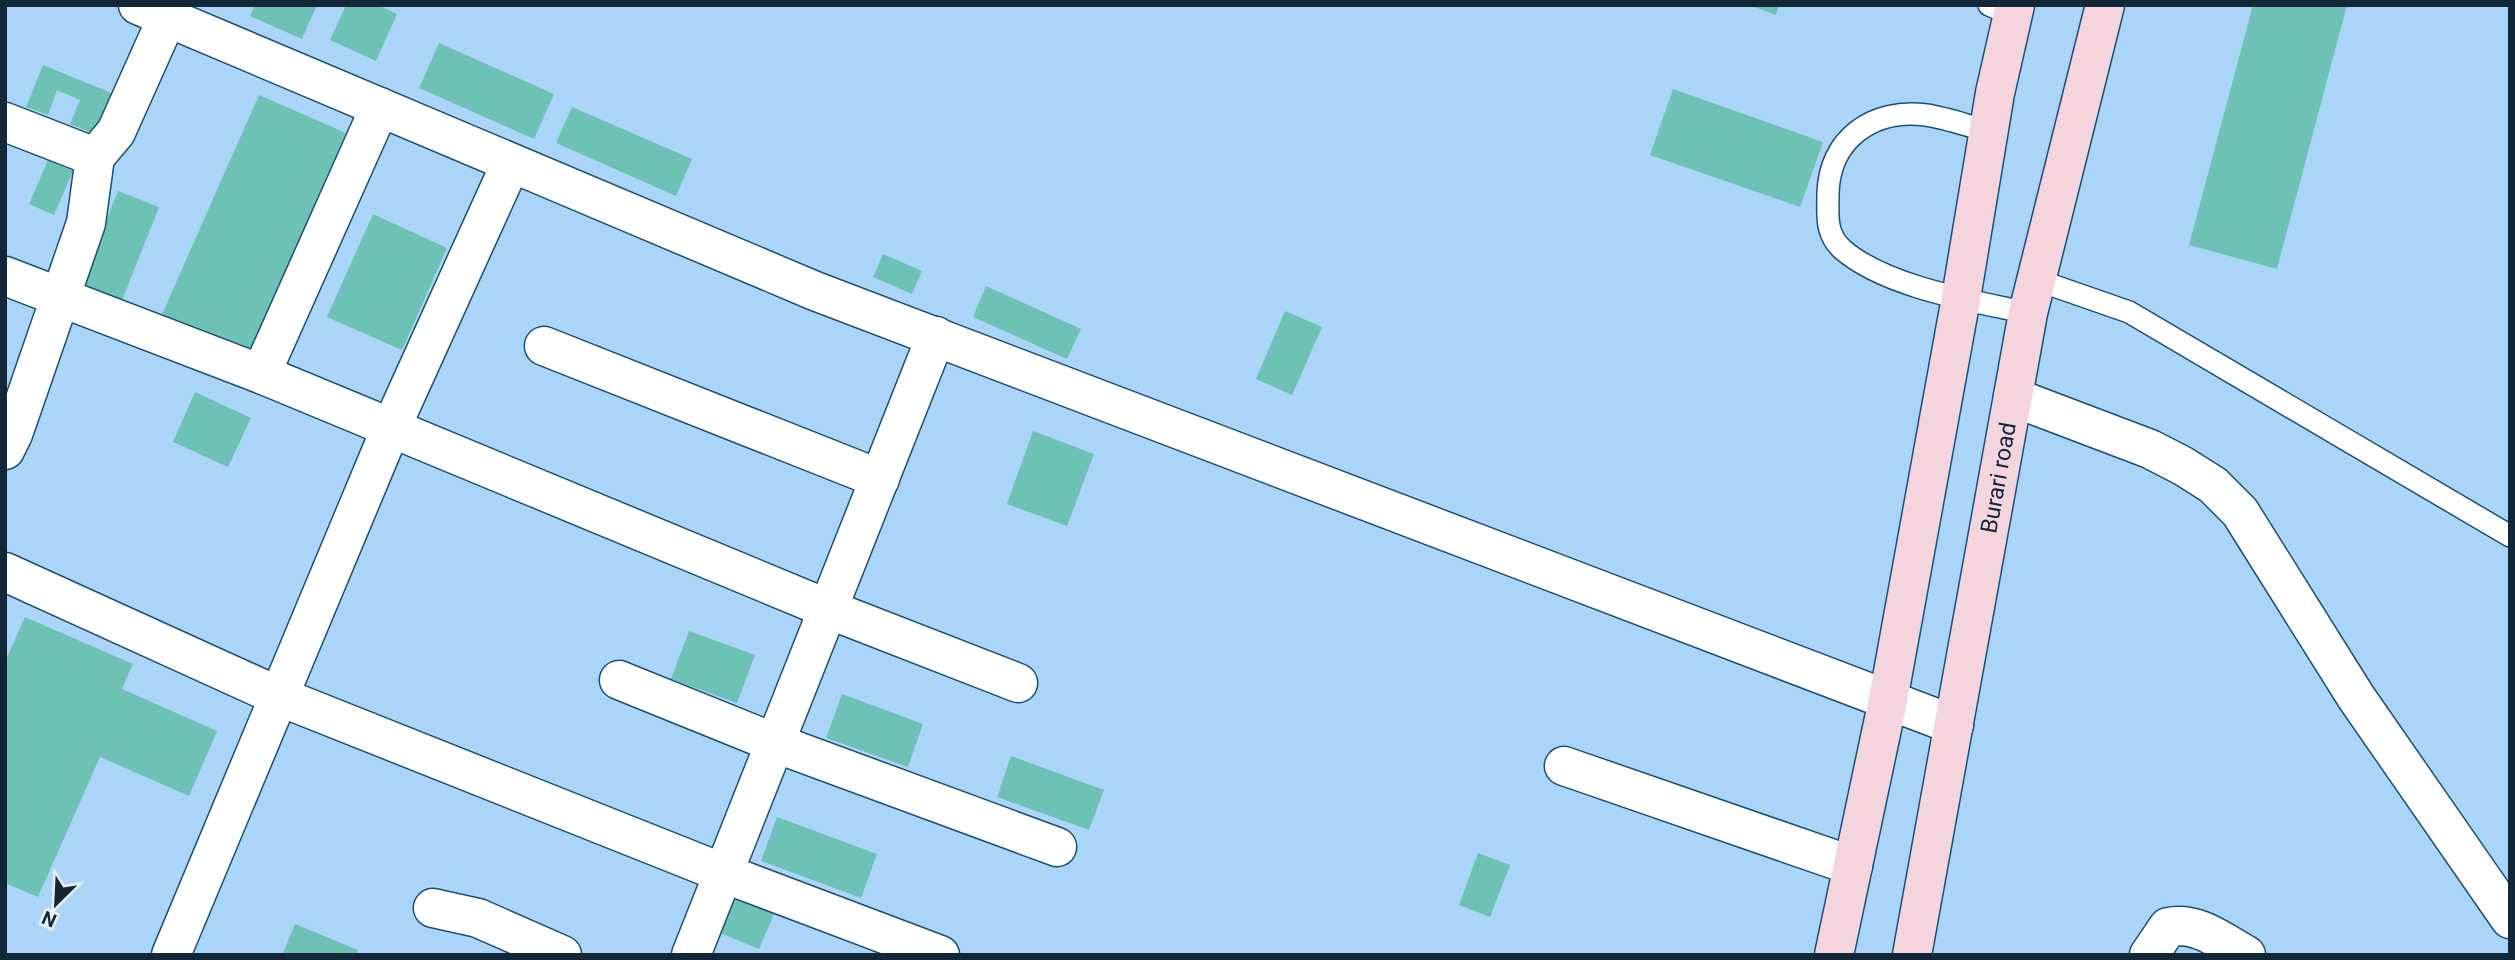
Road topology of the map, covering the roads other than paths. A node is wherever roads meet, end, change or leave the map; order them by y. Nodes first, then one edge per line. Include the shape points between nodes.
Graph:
1 (2105, 5) edge
2 (2006, 9) edge
3 (153, 11) edge
4 (380, 107) junction
5 (5, 122) edge
6 (1988, 131) junction
7 (95, 157) junction
8 (511, 163) junction
9 (5, 276) edge
10 (2033, 296) junction
11 (59, 298) junction
12 (1961, 298) junction
13 (936, 336) junction
14 (544, 346) dead end
15 (261, 374) junction
16 (2013, 397) junction
17 (391, 428) junction
18 (5, 450) edge
19 (880, 479) junction
20 (2510, 536) edge
21 (5, 572) edge
22 (828, 609) junction
23 (619, 680) dead end
24 (1018, 683) dead end
25 (278, 696) junction
26 (1888, 700) junction
27 (1954, 726) junction
28 (775, 743) junction
29 (1564, 766) dead end
30 (1057, 847) dead end
31 (1853, 866) junction
32 (723, 873) junction
33 (433, 908) dead end
34 (2510, 919) edge
35 (171, 955) edge
36 (562, 955) edge
37 (691, 955) edge
38 (940, 955) edge
39 (1834, 955) edge
40 (1912, 955) edge
41 (2148, 955) edge
42 (2246, 955) edge

1 - 10 main road, Burari road
2 - 6 main road
3 - 4 street
3 - 7 street via 116,132
4 - 8 street
4 - 15 street
5 - 7 street
6 - 12 main road
6 - 12 lane via 1925,115 1888,116 1860,127 1841,148 1828,184 1828,229 1841,248 1890,276
7 - 11 street via 86,223
8 - 13 street via 815,291
8 - 17 street
9 - 11 street
10 - 12 lane
10 - 16 main road, Burari road
10 - 20 lane via 2129,312
11 - 15 street
11 - 18 street
12 - 26 main road
13 - 19 street
13 - 26 street
14 - 19 street
15 - 17 street
16 - 27 main road, Burari road
16 - 34 street via 2150,449 2213,485 2240,512 2356,697
17 - 22 street
17 - 25 street
19 - 22 street
21 - 25 street
22 - 24 street
22 - 28 street
23 - 28 street
25 - 32 street
25 - 35 street
26 - 27 street
26 - 31 main road
27 - 40 main road, Burari road
28 - 30 street
28 - 32 street
29 - 31 street
31 - 39 main road
32 - 37 street
32 - 38 street
33 - 36 street via 478,918
41 - 42 street via 2168,927 2182,924

